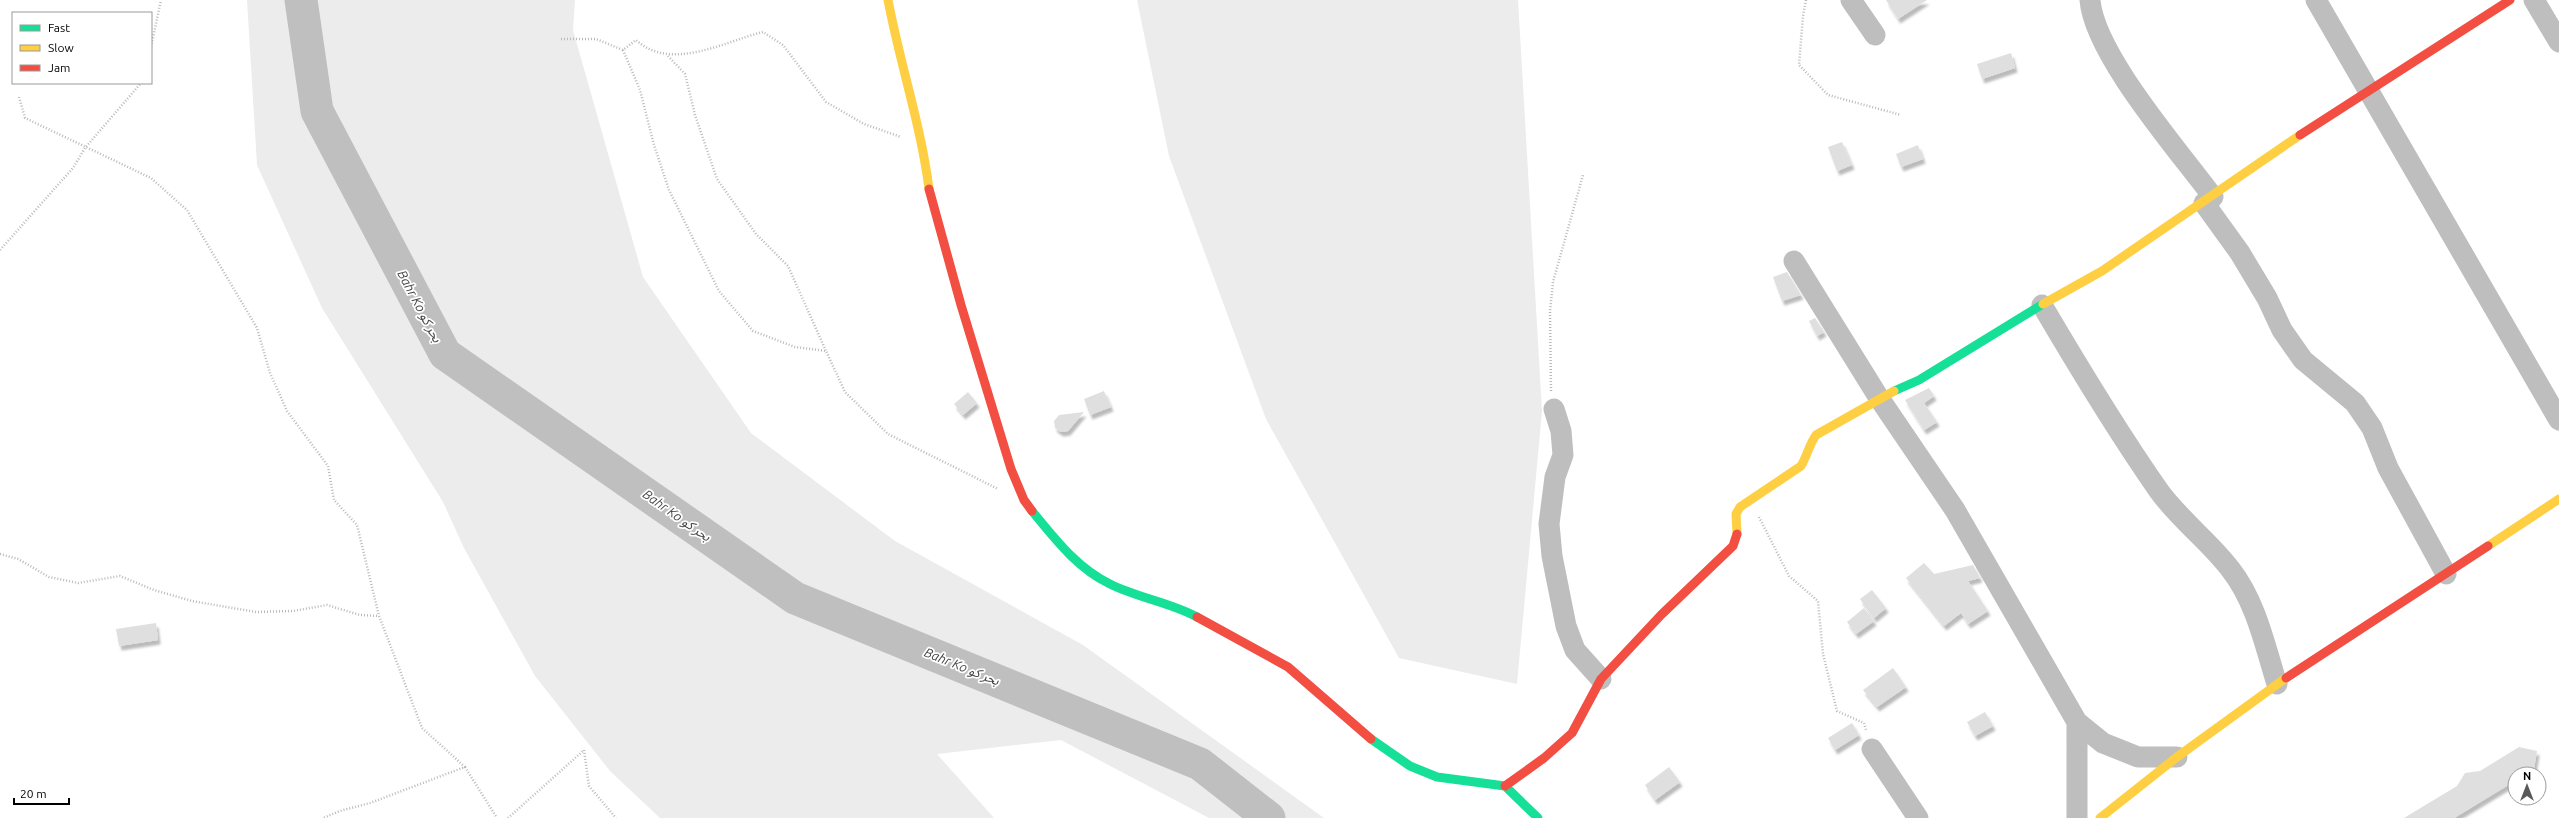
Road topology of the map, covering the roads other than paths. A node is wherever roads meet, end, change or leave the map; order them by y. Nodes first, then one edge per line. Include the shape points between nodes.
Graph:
1 (888, 0) edge
2 (1852, 0) edge
3 (2090, 0) edge
4 (2316, 0) edge
5 (2510, 0) edge
6 (2534, 0) edge
7 (1876, 35) dead end
8 (2559, 42) edge
9 (2370, 92) junction
10 (2209, 200) junction
11 (1794, 261) dead end
12 (2042, 305) junction
13 (1879, 398) junction
14 (1554, 409) road end
15 (2559, 420) edge
16 (2559, 499) edge
17 (2446, 574) junction
18 (1601, 679) junction
19 (2277, 684) junction
20 (2077, 722) junction
21 (1872, 749) road end
22 (2176, 757) junction
23 (1506, 786) junction
24 (1538, 818) edge
25 (1918, 818) edge
26 (2077, 818) edge
27 (2100, 818) edge

1 - 23 street via 898,52 924,146 930,194 1011,469 1024,500 1071,558 1110,584 1181,608 1288,667 1382,748 1410,766 1437,777
2 - 7 street
3 - 10 street via 2103,43 2126,81
4 - 9 street
5 - 9 street
6 - 8 street
9 - 10 street via 2264,158
9 - 15 street
10 - 12 street via 2102,272
10 - 17 street via 2267,298 2282,330 2303,360 2355,403 2372,428 2388,468
11 - 13 street
12 - 13 street via 1919,380
12 - 19 street via 2121,436 2161,494 2231,570 2247,597
13 - 18 street via 1816,434 1809,444 1801,466 1740,508 1736,514 1737,536 1733,546 1661,615
13 - 20 street via 1955,510
14 - 18 street via 1561,431 1563,455 1555,477 1549,524 1552,556 1566,626 1575,650
16 - 17 street
17 - 19 street
18 - 23 street via 1572,733
19 - 22 street
20 - 22 street via 2103,743 2138,757
20 - 26 street
21 - 25 street
22 - 27 street
23 - 24 street

